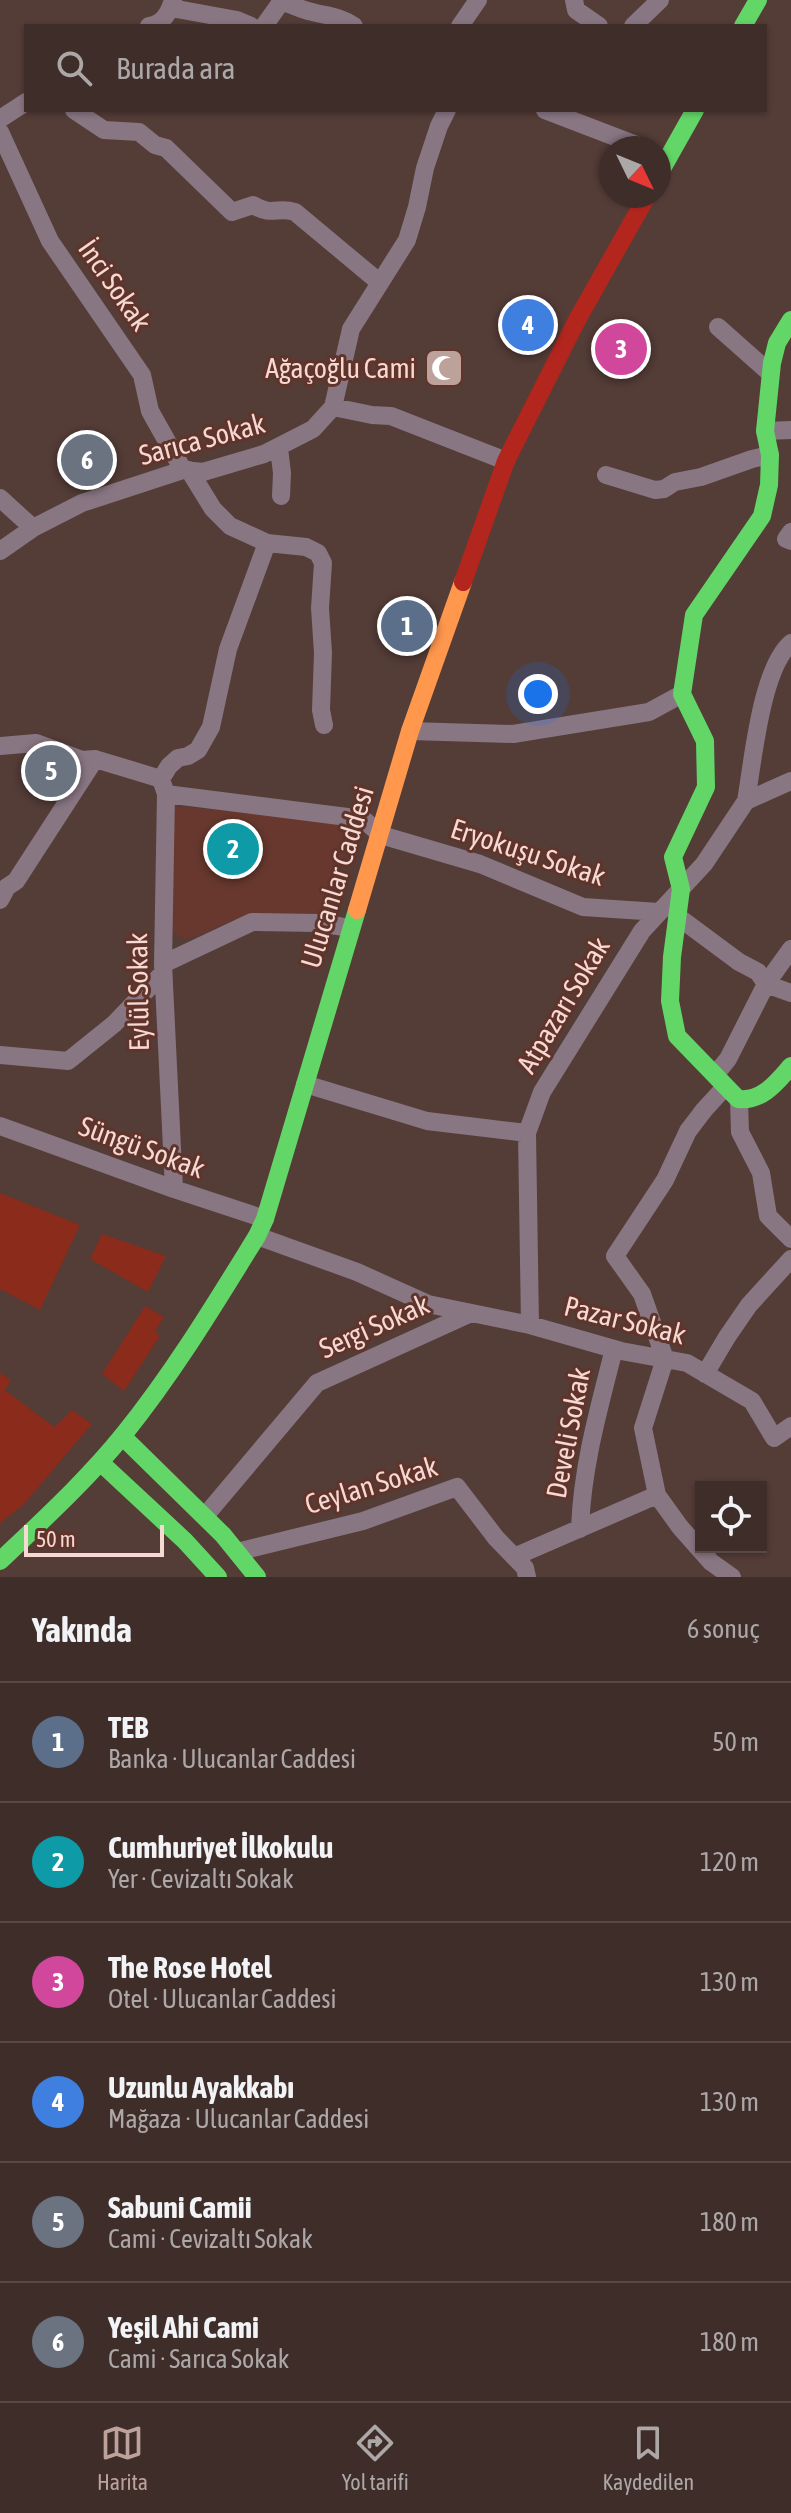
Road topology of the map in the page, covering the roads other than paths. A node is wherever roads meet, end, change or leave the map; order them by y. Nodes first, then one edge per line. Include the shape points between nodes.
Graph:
1 (478, 0) edge
2 (574, 0) edge
3 (660, 0) edge
4 (758, 0) edge
5 (172, 4) edge
6 (158, 24) edge
7 (246, 24) edge
8 (265, 24) edge
9 (351, 24) edge
10 (461, 24) edge
11 (596, 24) edge
12 (635, 24) edge
13 (744, 24) edge
14 (24, 103) edge
15 (77, 112) edge
16 (446, 112) edge
17 (557, 112) edge
18 (694, 112) edge
19 (582, 116) edge
20 (0, 119) edge
21 (0, 132) edge
22 (621, 136) edge
23 (671, 148) edge
24 (640, 208) edge
25 (379, 282) junction
26 (791, 320) edge
27 (718, 327) dead end
28 (770, 373) junction
29 (333, 407) junction
30 (791, 430) edge
31 (765, 431) junction
32 (279, 448) junction
33 (770, 455) junction
34 (506, 461) junction
35 (186, 470) junction
36 (606, 475) dead end
37 (281, 496) dead end
38 (0, 498) edge
39 (33, 528) junction
40 (791, 532) edge
41 (791, 541) edge
42 (267, 543) junction
43 (0, 551) edge
44 (791, 643) edge
45 (682, 694) junction
46 (324, 725) dead end
47 (410, 731) junction
48 (0, 746) edge
49 (95, 759) junction
50 (791, 781) edge
51 (163, 787) junction
52 (746, 801) junction
53 (381, 835) junction
54 (8, 879) edge
55 (681, 889) junction
56 (0, 900) edge
57 (668, 914) junction
58 (350, 928) junction
59 (791, 949) edge
60 (163, 969) junction
61 (766, 984) junction
62 (791, 993) edge
63 (0, 1055) edge
64 (791, 1066) edge
65 (305, 1084) junction
66 (727, 1087) junction
67 (0, 1126) edge
68 (527, 1133) junction
69 (174, 1189) junction
70 (261, 1228) junction
71 (791, 1239) edge
72 (791, 1259) edge
73 (471, 1313) junction
74 (530, 1325) junction
75 (614, 1349) junction
76 (665, 1359) junction
77 (705, 1374) junction
78 (791, 1426) edge
79 (122, 1436) junction
80 (100, 1462) junction
81 (657, 1495) junction
82 (205, 1516) junction
83 (580, 1529) junction
84 (26, 1537) junction
85 (0, 1549) edge
86 (237, 1552) junction
87 (514, 1557) junction
88 (0, 1561) edge
89 (218, 1577) edge
90 (257, 1577) edge
91 (527, 1577) edge
92 (732, 1577) edge

1 - 10 street
2 - 11 street via 576,10
3 - 12 street
4 - 13 main road
5 - 6 street
5 - 7 street
8 - 9 street via 285,1
14 - 20 street
15 - 25 street via 104,130 139,132 166,148 232,212 253,205 265,212 295,212
16 - 25 street via 407,240
17 - 19 street
18 - 23 main road
19 - 22 street
21 - 35 street, İnci Sokak via 50,241 142,375 150,411
24 - 34 main road, Ulucanlar Caddesi
25 - 29 street via 351,329
26 - 28 main road via 777,343
27 - 28 street
28 - 31 main road
29 - 32 street, Sarıca Sokak via 313,429
29 - 34 street via 391,416
30 - 31 street
31 - 33 main road
32 - 35 street, Sarıca Sokak via 203,472
32 - 37 street
33 - 36 street via 664,489
33 - 45 main road via 762,516 694,615
34 - 47 main road, Ulucanlar Caddesi
35 - 39 street, Sarıca Sokak via 82,503
35 - 42 street via 230,526
38 - 39 street
39 - 43 street, Sarıca Sokak
40 - 41 street via 786,539
42 - 46 street via 306,547 323,563
42 - 51 street via 228,649 211,727 198,750 169,766
44 - 52 street via 773,669
45 - 47 street via 649,712 513,734
45 - 55 main road via 705,741 706,787 673,857
47 - 53 main road, Ulucanlar Caddesi
48 - 49 street, Eryokuşu Sokak via 36,743 82,760
49 - 51 street, Eryokuşu Sokak
49 - 54 street
50 - 52 street
51 - 53 street, Eryokuşu Sokak via 363,819
51 - 60 street, Eylül Sokak
52 - 55 street
53 - 57 street, Eryokuşu Sokak via 480,864 583,907
53 - 58 main road, Ulucanlar Caddesi
54 - 56 street
55 - 57 main road
57 - 61 street via 758,972
57 - 66 main road via 670,1001 677,1036
57 - 68 street, Atpazarı Sokak via 642,931 542,1092
58 - 60 street via 252,922
58 - 65 main road, Ulucanlar Caddesi
59 - 61 street
60 - 63 street via 114,1024 68,1061
60 - 69 street, Eylül Sokak
61 - 62 street
61 - 66 street via 728,1059
64 - 66 main road via 753,1099
65 - 68 street via 427,1121
65 - 70 main road, Ulucanlar Caddesi
66 - 71 street via 740,1132 761,1173 768,1216
66 - 76 street via 688,1131 665,1180 615,1256 642,1294
67 - 69 street, Süngü Sokak
68 - 74 street, Atpazarı Sokak
69 - 70 street, Süngü Sokak
70 - 73 street, Süngü Sokak via 428,1304
70 - 79 main road, Ulucanlar Caddesi via 159,1390
72 - 77 street, Pazar Sokak via 749,1305
73 - 74 street, Sergi Sokak
73 - 82 street, Sergi Sokak via 317,1383
74 - 75 street, Pazar Sokak
75 - 76 street, Pazar Sokak
75 - 83 street, Develi Sokak via 581,1495
76 - 77 street, Pazar Sokak
76 - 81 street via 643,1428
77 - 78 street via 752,1401 774,1438
79 - 80 main road, Ulucanlar Caddesi
79 - 82 main road
80 - 84 main road, Ulucanlar Caddesi
80 - 89 main road
81 - 83 street
81 - 92 street via 711,1562
82 - 86 main road
83 - 87 street
84 - 85 main road, Ulucanlar Caddesi
84 - 88 main road, Ulucanlar Caddesi
86 - 87 street, Ceylan Sokak via 363,1521 457,1487
86 - 90 main road
87 - 91 street, Ceylan Sokak

